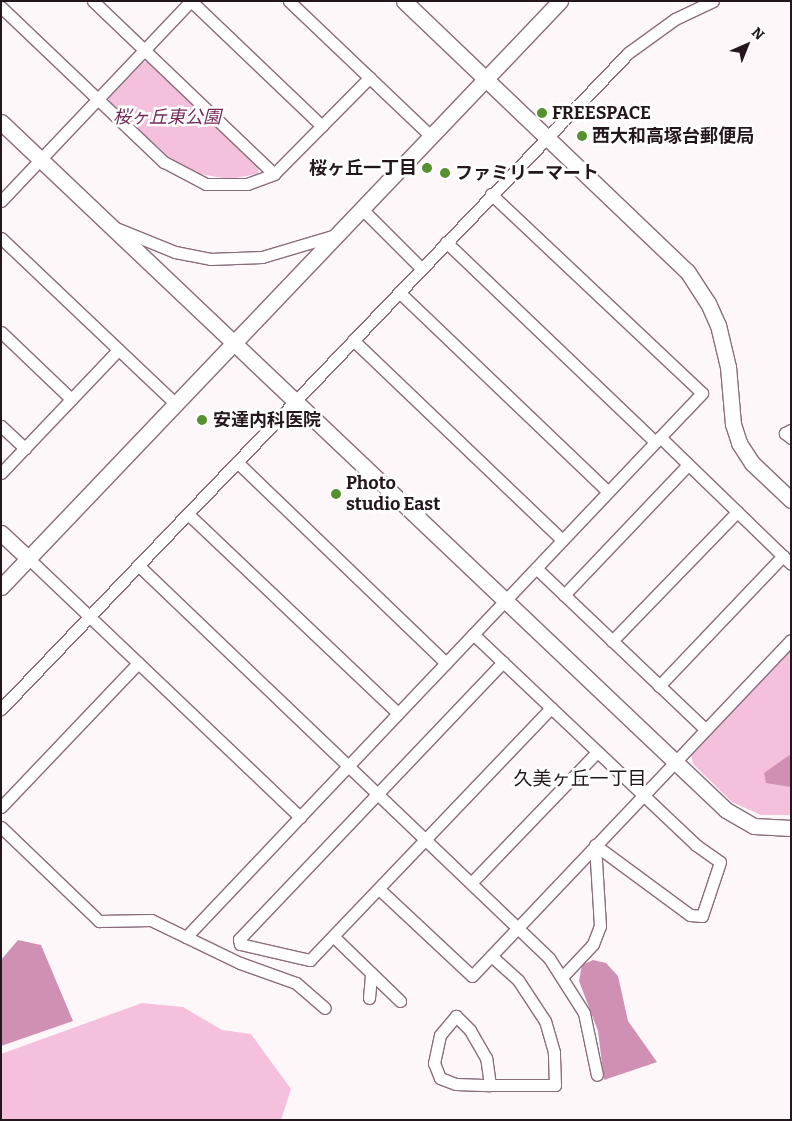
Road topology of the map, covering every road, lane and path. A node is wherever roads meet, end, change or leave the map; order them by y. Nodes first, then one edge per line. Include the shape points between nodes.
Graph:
1 (93, 1) edge
2 (191, 1) edge
3 (289, 1) edge
4 (560, 1) edge
5 (713, 1) edge
6 (413, 4) edge
7 (1, 7) edge
8 (145, 50) junction
9 (370, 78) junction
10 (485, 79) junction
11 (98, 99) junction
12 (1, 122) edge
13 (322, 126) junction
14 (431, 136) junction
15 (546, 137) junction
16 (41, 160) junction
17 (274, 174) junction
18 (491, 194) junction
19 (1, 201) edge
20 (362, 209) junction
21 (110, 225) junction
22 (336, 235) junction
23 (1, 238) edge
24 (446, 242) junction
25 (421, 268) junction
26 (399, 292) junction
27 (1, 332) edge
28 (353, 340) junction
29 (234, 342) junction
30 (118, 350) junction
31 (72, 399) junction
32 (295, 401) junction
33 (176, 404) junction
34 (1, 426) edge
35 (791, 430) edge
36 (791, 438) edge
37 (658, 439) junction
38 (25, 448) junction
39 (237, 462) junction
40 (688, 466) junction
41 (1, 473) edge
42 (608, 491) junction
43 (791, 500) edge
44 (737, 512) junction
45 (188, 514) junction
46 (1, 533) edge
47 (562, 540) junction
48 (28, 558) junction
49 (787, 560) edge
50 (138, 565) junction
51 (536, 568) junction
52 (1, 586) edge
53 (564, 595) junction
54 (505, 601) junction
55 (89, 616) junction
56 (473, 634) junction
57 (791, 640) edge
58 (612, 641) junction
59 (503, 662) junction
60 (138, 663) junction
61 (446, 663) junction
62 (659, 686) junction
63 (551, 708) junction
64 (1, 709) edge
65 (398, 713) junction
66 (705, 729) junction
67 (597, 752) junction
68 (674, 762) junction
69 (349, 766) junction
70 (377, 792) junction
71 (642, 795) junction
72 (1, 807) edge
73 (300, 817) junction
74 (1, 827) edge
75 (791, 828) edge
76 (426, 839) junction
77 (595, 845) junction
78 (472, 882) junction
79 (380, 889) junction
80 (518, 926) junction
81 (186, 937) junction
82 (334, 937) junction
83 (491, 956) junction
84 (371, 973) junction
85 (563, 976) junction
86 (369, 998) dead end
87 (400, 1001) dead end
88 (325, 1008) dead end
89 (597, 1075) dead end
90 (490, 1085) junction

1 - 8 street
2 - 8 street
2 - 13 street
3 - 9 street
4 - 10 street
5 - 15 street via 675,19 628,53
6 - 10 street
7 - 11 street
8 - 11 street
8 - 17 street
9 - 13 street
9 - 14 street
10 - 14 street
10 - 15 street
11 - 16 street
11 - 17 street via 164,162 192,179 214,185 247,184
12 - 16 street
13 - 17 street
14 - 20 street
15 - 18 street
15 - 43 street via 687,271 702,293 721,337 733,424 739,443 752,463
16 - 19 street
16 - 21 street
18 - 24 street
18 - 37 street via 702,393
20 - 22 street
20 - 25 street
21 - 22 street via 175,252 210,259 262,257
21 - 29 street
22 - 29 street
23 - 30 street
24 - 25 street
24 - 37 street
25 - 26 street
26 - 28 street
26 - 42 street
27 - 31 street
28 - 32 street
28 - 47 street
29 - 32 street
29 - 33 street
30 - 31 street
30 - 33 street
31 - 38 street
32 - 39 street
32 - 54 street
33 - 48 street
34 - 38 street
35 - 36 street via 785,433
37 - 40 street
37 - 42 street
38 - 41 street
39 - 45 street
39 - 61 street
40 - 44 street
40 - 53 street
42 - 47 street
44 - 49 street
44 - 58 street
45 - 50 street
45 - 65 street
46 - 48 street
47 - 51 street
48 - 52 street
48 - 55 street
49 - 62 street
50 - 55 street
50 - 69 street
51 - 53 street
51 - 54 street
53 - 58 street
54 - 56 street
54 - 68 street
55 - 60 street
55 - 64 street
56 - 59 street
56 - 61 street
57 - 66 street
58 - 62 street
59 - 63 street
59 - 70 street
60 - 72 street
60 - 73 street
61 - 65 street
62 - 66 street
63 - 67 street
63 - 76 street
65 - 69 street
66 - 68 street
67 - 71 street
67 - 78 street
68 - 71 street
68 - 75 street via 734,817 764,828
69 - 70 street
69 - 73 street
70 - 76 street
70 - 82 street via 239,939 240,944 310,960
71 - 77 street
71 - 77 street via 696,846 720,862 702,916 690,915
73 - 81 street
74 - 81 street via 99,921 151,920
76 - 78 street
76 - 79 street
77 - 80 street
77 - 85 street via 600,926 593,944
78 - 80 street
79 - 82 street
79 - 83 street via 472,976
80 - 83 street
80 - 85 street
81 - 88 street via 240,963 296,983
82 - 84 street
83 - 90 street via 518,980 545,1021 554,1052 555,1085
84 - 86 street
84 - 87 street
85 - 89 street via 584,1014
90 - 90 street via 486,1058 470,1030 456,1016 440,1035 434,1063 440,1078 456,1084

